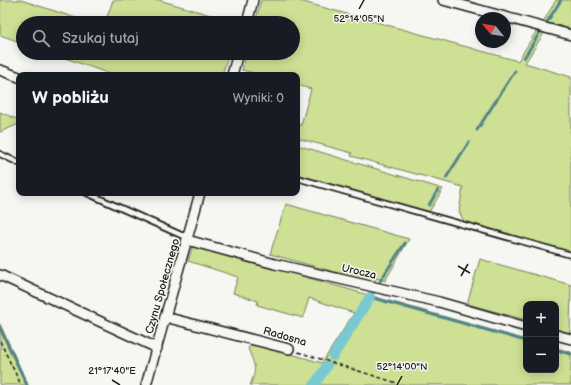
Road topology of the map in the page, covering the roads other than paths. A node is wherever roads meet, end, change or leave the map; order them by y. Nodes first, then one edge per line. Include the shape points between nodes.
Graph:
1 (253, 0) edge
2 (443, 0) edge
3 (249, 16) edge
4 (571, 35) edge
5 (236, 60) edge
6 (0, 70) edge
7 (233, 72) edge
8 (16, 76) edge
9 (0, 154) edge
10 (16, 162) edge
11 (300, 179) edge
12 (94, 196) edge
13 (199, 196) edge
14 (187, 238) junction
15 (571, 255) edge
16 (0, 275) edge
17 (165, 317) junction
18 (523, 325) edge
19 (559, 336) edge
20 (571, 339) edge
21 (156, 348) junction
22 (289, 349) road end
23 (146, 385) edge

1 - 3 street
2 - 4 street
5 - 7 street
6 - 8 street
9 - 10 lane
11 - 15 lane
12 - 14 lane
13 - 14 street, Czynu Społecznego
14 - 17 street, Czynu Społecznego
14 - 18 street, Urocza via 275,264 439,302
16 - 21 street
17 - 21 street, Czynu Społecznego
17 - 22 street, Radosna
19 - 20 street
21 - 23 street, Czynu Społecznego

